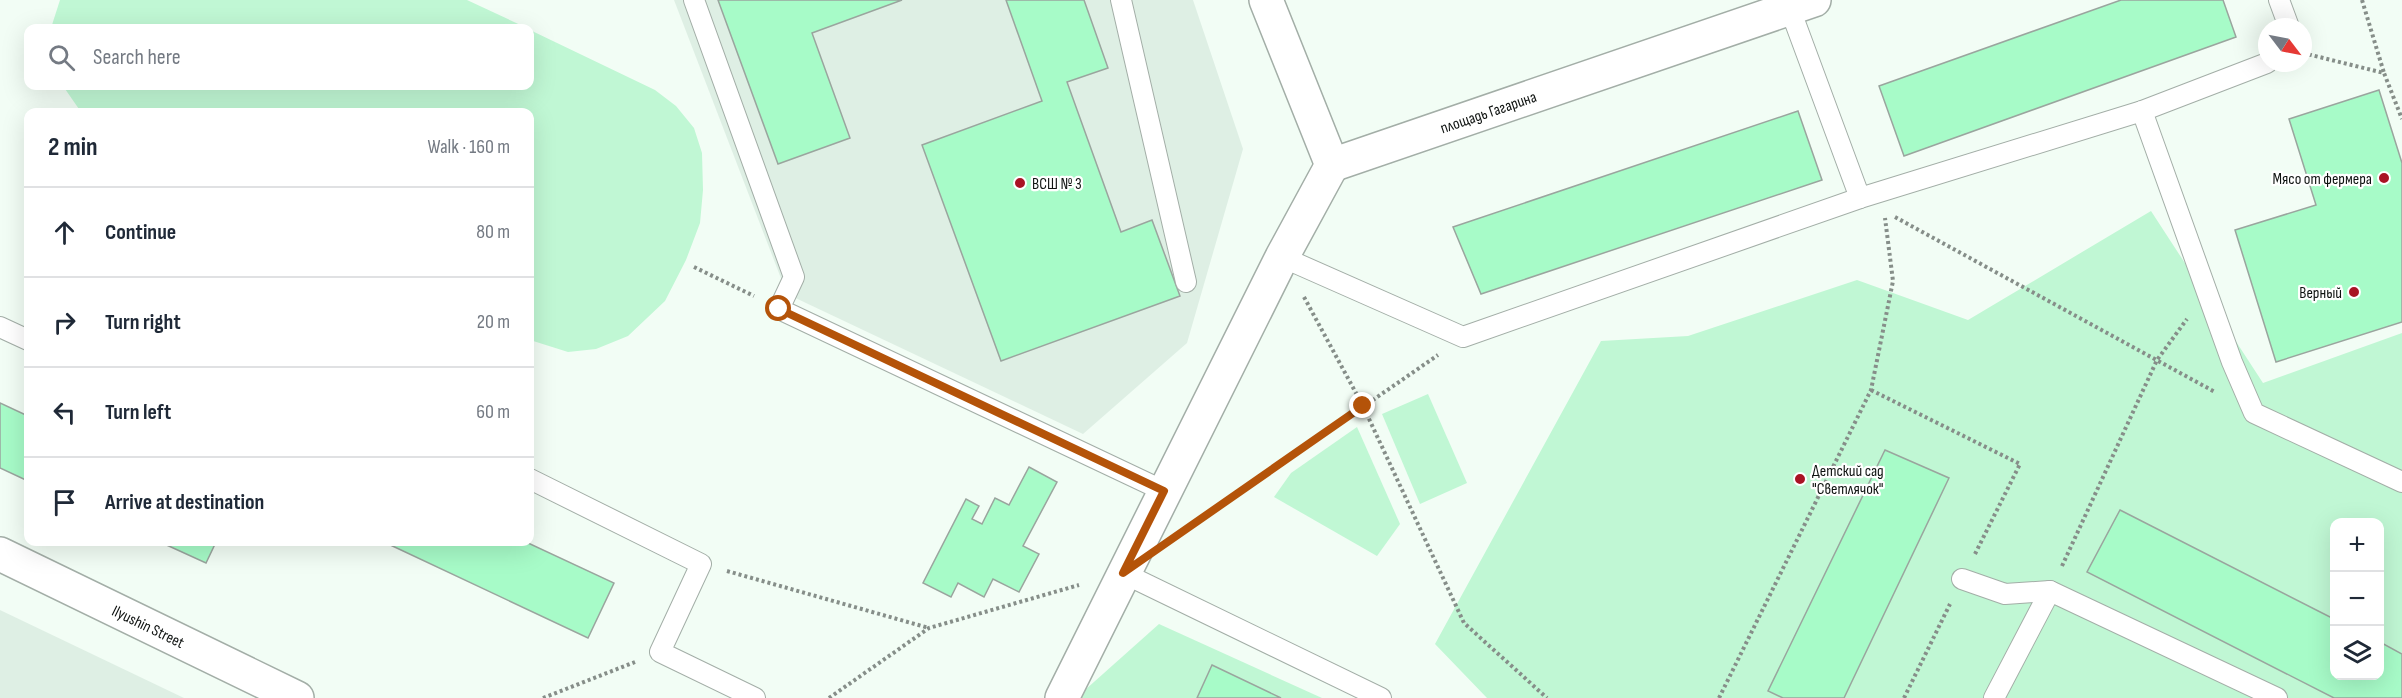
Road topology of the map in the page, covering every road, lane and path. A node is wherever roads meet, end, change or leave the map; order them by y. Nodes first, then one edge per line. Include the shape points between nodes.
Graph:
1 (694, 0) edge
2 (1121, 0) edge
3 (1266, 0) edge
4 (2279, 0) edge
5 (2361, 0) edge
6 (1793, 3) edge
7 (2286, 18) edge
8 (2312, 55) edge
9 (2258, 66) edge
10 (2384, 73) junction
11 (2142, 111) junction
12 (2402, 119) edge
13 (1332, 165) junction
14 (1860, 198) junction
15 (1282, 257) junction
16 (694, 267) dead end
17 (1186, 282) dead end
18 (2207, 292) junction
19 (779, 309) junction
20 (0, 327) edge
21 (1463, 337) junction
22 (24, 338) edge
23 (2157, 360) junction
24 (1871, 390) junction
25 (1363, 406) junction
26 (2254, 413) junction
27 (534, 481) edge
28 (2402, 482) edge
29 (1164, 491) junction
30 (1180, 533) dead end
31 (0, 554) edge
32 (701, 564) junction
33 (1123, 573) junction
34 (1962, 579) junction
35 (2050, 591) junction
36 (929, 628) junction
37 (660, 652) junction
38 (297, 698) edge
39 (543, 698) edge
40 (755, 698) edge
41 (829, 698) edge
42 (1062, 698) edge
43 (1381, 698) edge
44 (1547, 698) edge
45 (1719, 698) edge
46 (1904, 698) edge
47 (1994, 698) edge
48 (2277, 698) edge

1 - 19 lane via 794,277
2 - 17 lane
3 - 13 street
4 - 7 lane
5 - 10 path
6 - 13 street, площадь Гагарина
6 - 14 lane
8 - 10 path
9 - 11 lane
10 - 12 path
11 - 14 lane
11 - 18 lane
13 - 15 street
14 - 21 lane
15 - 21 lane
15 - 25 path
15 - 29 street
16 - 19 path
18 - 23 path
18 - 26 lane
19 - 29 lane
20 - 22 lane
21 - 25 path
23 - 24 path via 1884,211 1893,281
23 - 26 path
23 - 35 path
24 - 34 path via 2020,464
24 - 45 path
25 - 30 path
25 - 44 path via 1464,623
26 - 28 lane
27 - 32 lane
29 - 33 street
31 - 38 street, Ilyushin Street
32 - 36 path
32 - 37 lane
33 - 36 path
33 - 42 street
33 - 43 lane
34 - 35 lane via 2005,594
34 - 46 path
35 - 47 lane
35 - 48 lane
36 - 41 path
37 - 39 path
37 - 40 lane

